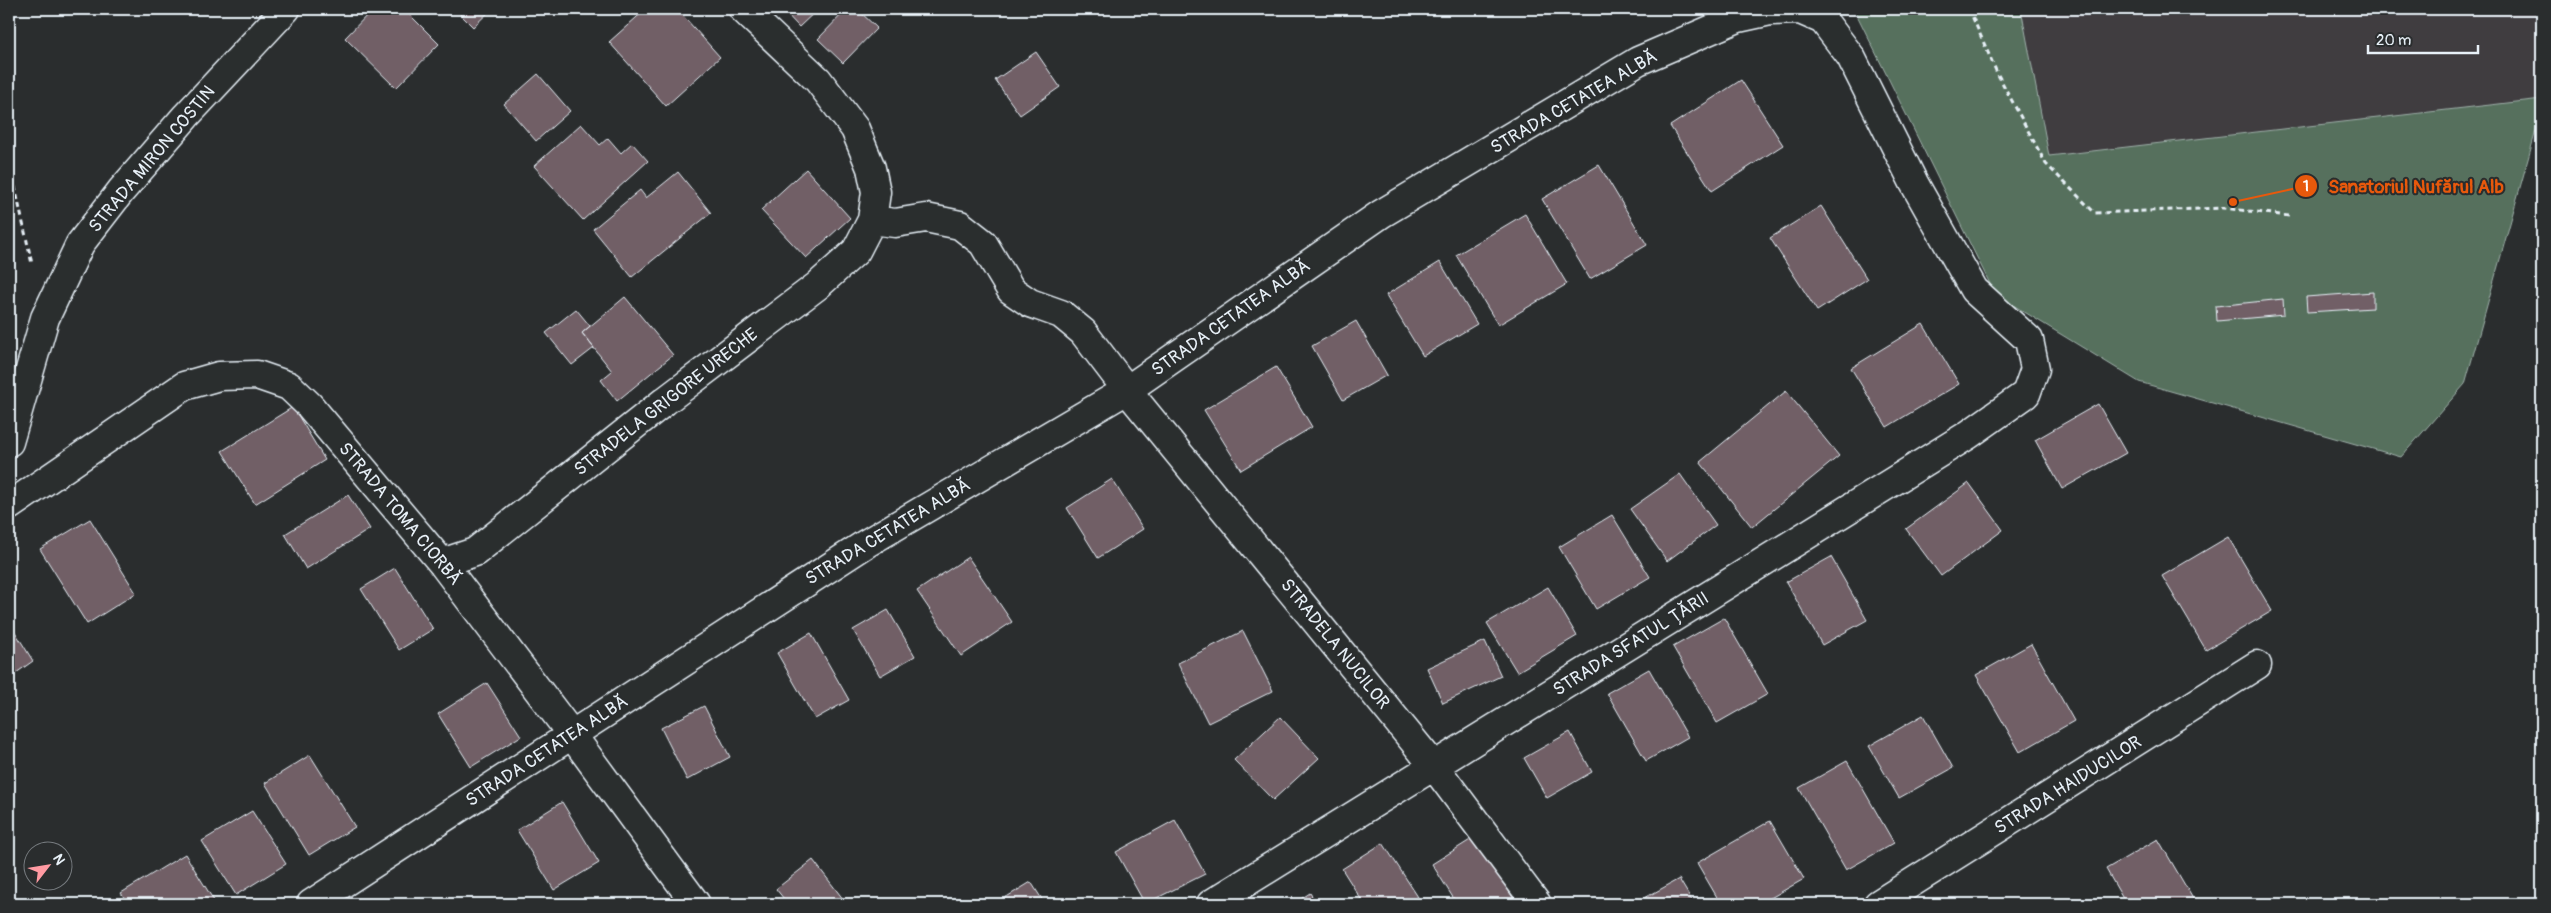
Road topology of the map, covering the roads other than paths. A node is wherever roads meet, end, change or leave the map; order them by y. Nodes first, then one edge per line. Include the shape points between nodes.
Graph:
1 (743, 9) edge
2 (287, 10) edge
3 (872, 220) junction
4 (2035, 369) joint
5 (1127, 390) junction
6 (9, 442) edge
7 (9, 506) edge
8 (442, 563) junction
9 (2257, 665) dead end
10 (572, 735) junction
11 (1434, 766) junction
12 (311, 904) edge
13 (696, 904) edge
14 (1211, 904) edge
15 (1537, 904) edge
16 (1878, 904) edge

1 - 3 street via 818,80 855,129 871,168 876,192
2 - 6 street, STRADA MIRON COSTIN via 186,116 120,191 80,244 45,318
3 - 5 street, STRADELA NUCILOR via 895,223 926,218 960,225 983,243 1011,290 1030,303 1061,314 1084,332
3 - 8 street, STRADELA GRIGORE URECHE via 856,251 817,286 665,401 475,552
4 - 5 street, STRADA CETATEA ALBĂ via 2029,340 1974,290 1914,183 1851,57 1823,20 1800,10 1770,10 1738,18 1638,62 1381,214
4 - 11 street, STRADA SFATUL ȚĂRII via 2026,394 1968,435
5 - 10 street, STRADA CETATEA ALBĂ via 867,543
5 - 11 street, STRADELA NUCILOR
7 - 8 street, STRADA TOMA CIORBĂ via 184,386 219,376 257,375 288,386 309,405
8 - 10 street, STRADA TOMA CIORBĂ
9 - 16 street, STRADA HAIDUCILOR
10 - 12 street, STRADA CETATEA ALBĂ
10 - 13 street, STRADA TOMA CIORBĂ
11 - 14 street, STRADA SFATUL ȚĂRII
11 - 15 street, STRADELA NUCILOR

